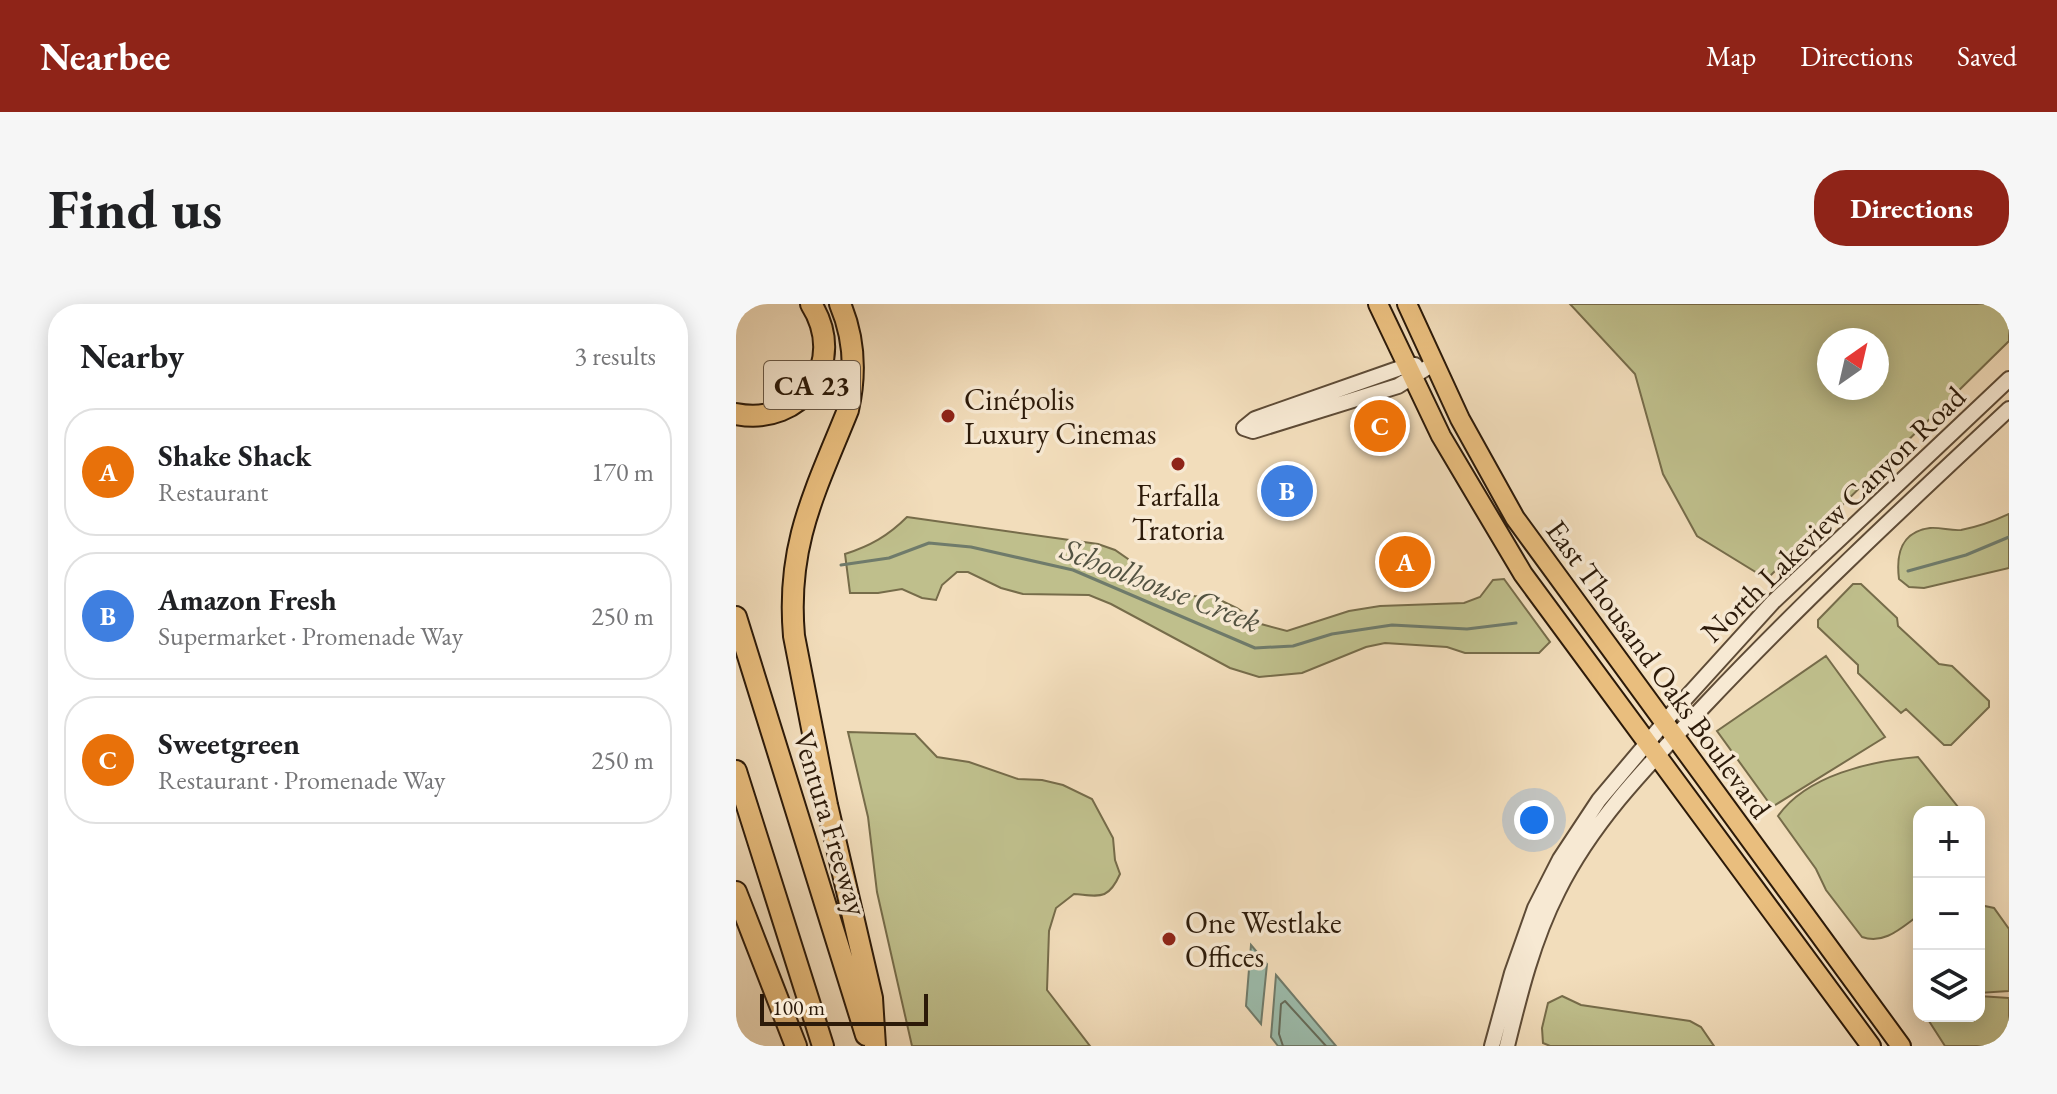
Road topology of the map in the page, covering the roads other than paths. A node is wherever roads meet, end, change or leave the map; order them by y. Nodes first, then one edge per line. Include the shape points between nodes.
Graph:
1 (811, 304) edge
2 (840, 304) edge
3 (1378, 304) edge
4 (1407, 304) edge
5 (1433, 364) junction
6 (1409, 372) junction
7 (2009, 379) edge
8 (2009, 409) edge
9 (736, 414) edge
10 (736, 617) edge
11 (1668, 730) junction
12 (1653, 747) junction
13 (736, 771) edge
14 (736, 813) edge
15 (736, 892) edge
16 (788, 937) junction
17 (796, 1046) edge
18 (823, 1046) edge
19 (872, 1046) edge
20 (1492, 1046) edge
21 (1507, 1046) edge
22 (1871, 1046) edge
23 (1901, 1046) edge

1 - 9 highway, CA 23 via 825,342 815,382 803,397 773,414
2 - 19 highway via 851,337 853,389 799,539 791,608 824,790 872,998
3 - 6 main road, East Thousand Oaks Boulevard
4 - 5 main road, East Thousand Oaks Boulevard
5 - 6 street
5 - 11 main road, East Thousand Oaks Boulevard via 1515,518
6 - 6 street via 1255,419 1244,428 1253,431 1331,408
6 - 12 main road, East Thousand Oaks Boulevard via 1461,473 1523,574
7 - 11 street, North Lakeview Canyon Road via 1773,602
8 - 11 street, North Lakeview Canyon Road
10 - 19 highway, Ventura Freeway
11 - 12 street
11 - 23 main road, East Thousand Oaks Boulevard
12 - 20 street via 1584,820 1547,883 1521,945
12 - 21 street via 1559,888 1531,954
12 - 22 main road, East Thousand Oaks Boulevard
13 - 16 highway
14 - 16 highway
15 - 17 highway
16 - 18 highway

